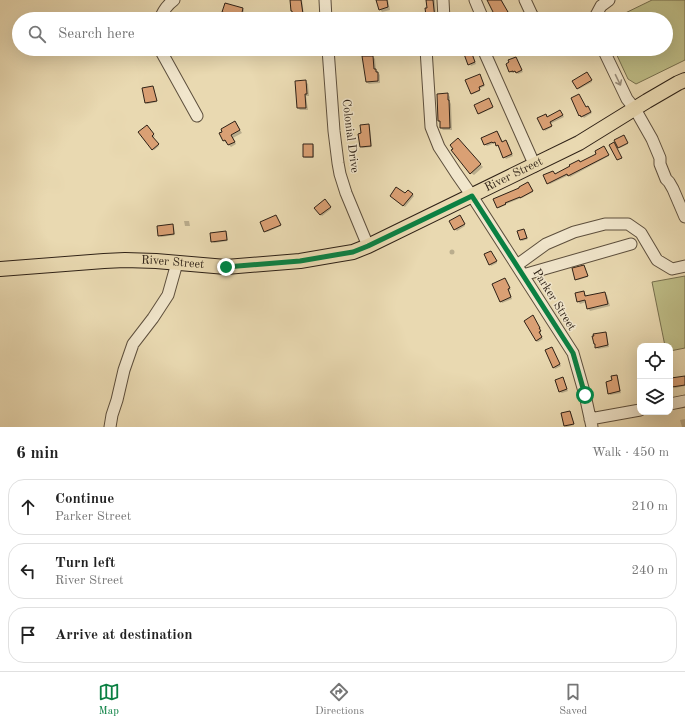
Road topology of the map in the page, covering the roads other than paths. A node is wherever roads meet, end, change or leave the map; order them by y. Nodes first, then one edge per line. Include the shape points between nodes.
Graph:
1 (174, 0) edge
2 (325, 0) edge
3 (443, 0) edge
4 (475, 0) edge
5 (525, 0) edge
6 (609, 0) edge
7 (163, 12) edge
8 (326, 12) edge
9 (444, 12) edge
10 (478, 12) edge
11 (531, 12) edge
12 (598, 12) edge
13 (164, 56) edge
14 (329, 56) edge
15 (426, 56) edge
16 (486, 56) edge
17 (606, 56) edge
18 (685, 80) edge
19 (635, 109) junction
20 (197, 116) dead end
21 (534, 166) junction
22 (472, 196) junction
23 (684, 214) edge
24 (630, 244) dead end
25 (368, 246) junction
26 (177, 263) junction
27 (516, 265) junction
28 (685, 266) edge
29 (0, 269) edge
30 (523, 275) junction
31 (685, 401) edge
32 (673, 403) edge
33 (637, 411) edge
34 (591, 423) edge
35 (110, 427) edge

1 - 7 street
2 - 8 street
3 - 9 street
4 - 10 street
5 - 11 street
6 - 12 street
13 - 20 street
14 - 25 street, Colonial Drive via 340,174
15 - 22 street, Parker Street via 431,127 439,147
16 - 21 street
17 -> 19 street via 627,99
18 - 19 main road, River Street
19 - 21 main road, River Street via 580,143
19 - 23 street via 652,139 666,179 674,189
21 - 22 main road, River Street
22 - 25 main road, River Street
22 - 27 street, Parker Street
24 - 30 street
25 - 26 main road, River Street via 353,252 300,261 233,267
26 - 29 main road, River Street via 104,261
26 - 35 street via 168,295 133,344
27 - 28 street via 546,244 574,232 605,224 628,224 641,234 657,260 672,269
27 - 30 street, Parker Street
30 - 34 street, Parker Street via 573,353
31 - 32 street
33 - 34 street

